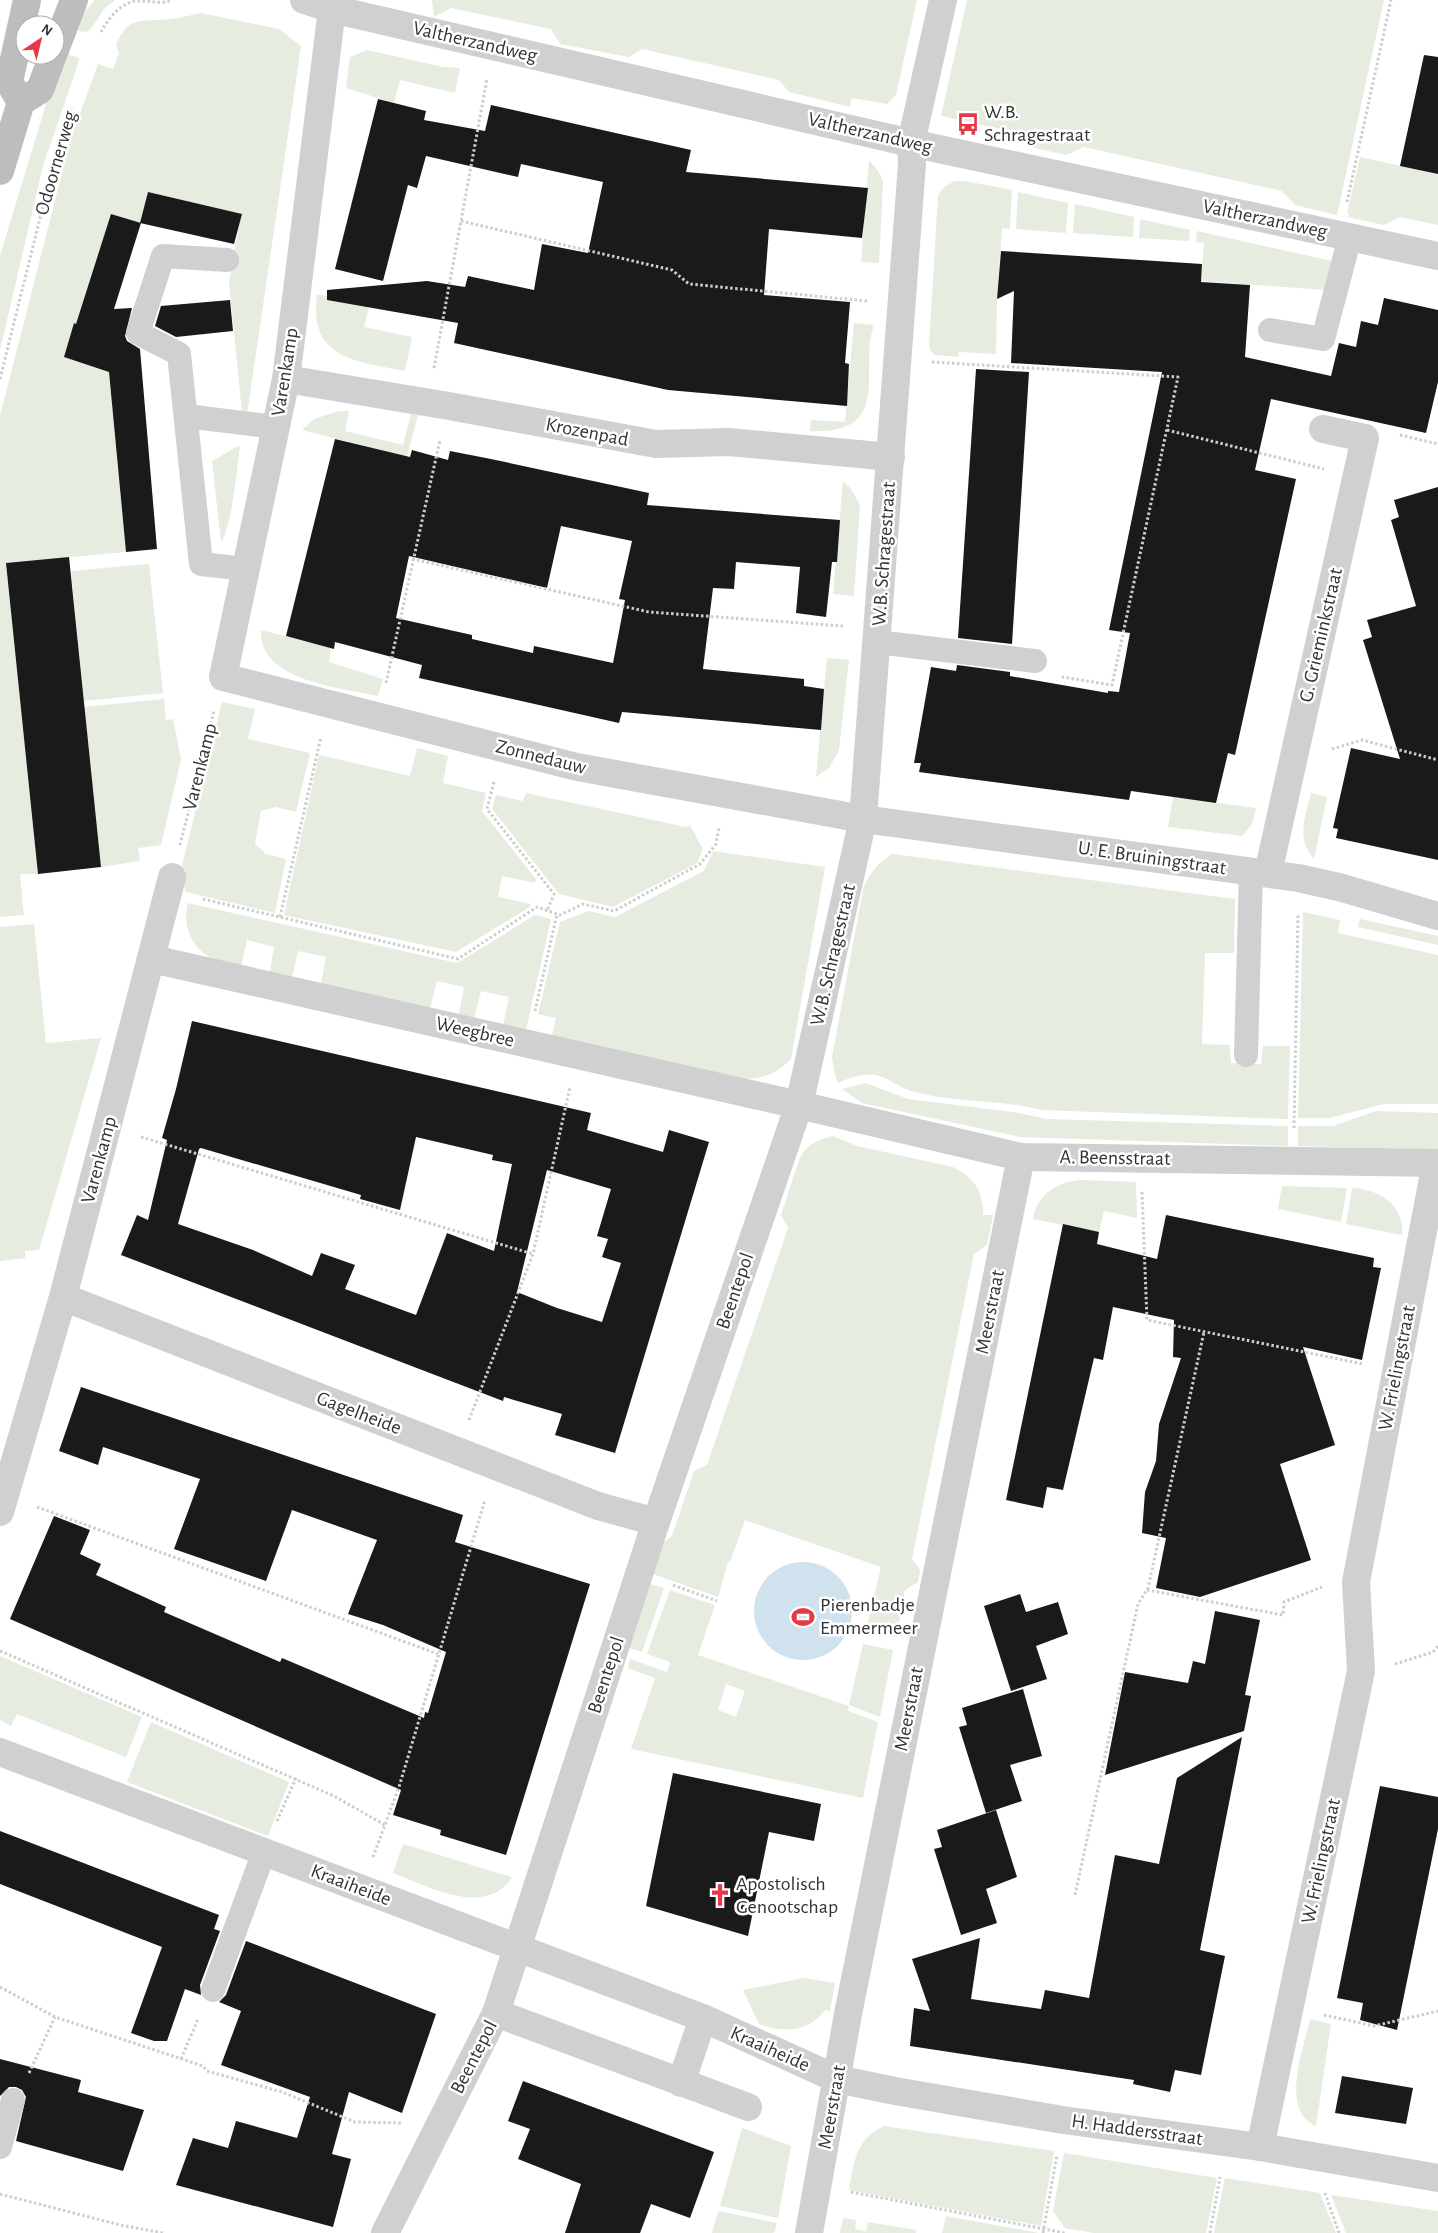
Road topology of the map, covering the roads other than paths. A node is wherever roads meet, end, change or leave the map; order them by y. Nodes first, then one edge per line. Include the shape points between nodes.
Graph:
1 (27, 0) edge
2 (74, 0) edge
3 (304, 0) edge
4 (943, 0) edge
5 (332, 9) junction
6 (65, 24) edge
7 (49, 65) edge
8 (21, 102) junction
9 (911, 143) junction
10 (0, 171) edge
11 (1345, 236) junction
12 (1438, 256) edge
13 (226, 260) dead end
14 (1270, 330) dead end
15 (286, 379) junction
16 (186, 416) junction
17 (276, 427) junction
18 (1323, 429) dead end
19 (891, 458) junction
20 (246, 569) junction
21 (877, 635) junction
22 (1035, 661) road end
23 (223, 677) joint
24 (863, 819) junction
25 (1259, 872) junction
26 (170, 884) road end
27 (1438, 916) edge
28 (152, 959) junction
29 (1246, 1055) dead end
30 (799, 1105) junction
31 (1021, 1157) junction
32 (1437, 1163) edge
33 (63, 1297) junction
34 (2, 1504) edge
35 (656, 1522) junction
36 (0, 1752) edge
37 (264, 1852) junction
38 (518, 1949) junction
39 (213, 1990) road end
40 (496, 2013) junction
41 (703, 2018) junction
42 (837, 2079) junction
43 (681, 2082) junction
44 (13, 2100) road end
45 (748, 2106) dead end
46 (0, 2147) edge
47 (1260, 2147) junction
48 (1438, 2178) edge
49 (385, 2233) edge
50 (809, 2233) edge

1 - 8 main road via 9,82
2 - 6 main road
3 - 5 street, Valtherzandweg
4 - 9 street, W.B. Schragestraat
5 - 9 street, Valtherzandweg
5 - 15 street, Varenkamp
7 - 8 main road, Odoornerweg via 40,90
8 - 10 main road
9 - 11 street, Valtherzandweg
9 - 19 street, W.B. Schragestraat
11 - 12 street, Valtherzandweg
11 - 14 lane via 1323,339
13 - 16 lane via 163,256 138,333 179,354
15 - 17 street, Varenkamp
15 - 19 street, Krozenpad via 656,444 729,442
16 - 17 lane
16 - 20 lane via 201,564
17 - 20 street, Varenkamp
18 - 25 street, G. Grieminkstraat via 1364,438 1293,761
19 - 21 street, W.B. Schragestraat
20 - 23 street, Varenkamp
21 - 22 lane
21 - 24 street, W.B. Schragestraat
23 - 24 street, Zonnedauw via 577,767
24 - 25 street, U. E. Bruiningstraat
24 - 30 street, W.B. Schragestraat
25 - 27 street, U. E. Bruiningstraat via 1298,878
25 - 29 lane
26 - 28 street, Varenkamp
28 - 30 street, Weegbree
28 - 33 street, Varenkamp
30 - 31 street, A. Beensstraat
30 - 35 street, Beentepol
31 - 32 street, A. Beensstraat
31 - 42 street, Meerstraat
32 - 47 street, W. Frielingstraat via 1356,1582 1361,1671
33 - 34 street, Varenkamp
33 - 35 street, Gagelheide via 598,1506
35 - 38 street, Beentepol
36 - 37 street, Kraaiheide
37 - 38 street, Kraaiheide
37 - 39 lane
38 - 40 street, Beentepol
38 - 41 street, Kraaiheide
40 - 43 street
40 - 49 street, Beentepol
41 - 42 street, Kraaiheide
41 - 43 street
42 - 47 street, H. Haddersstraat via 1064,2120
42 - 50 street, Meerstraat
43 - 45 street
44 - 46 lane
47 - 48 street, H. Haddersstraat

